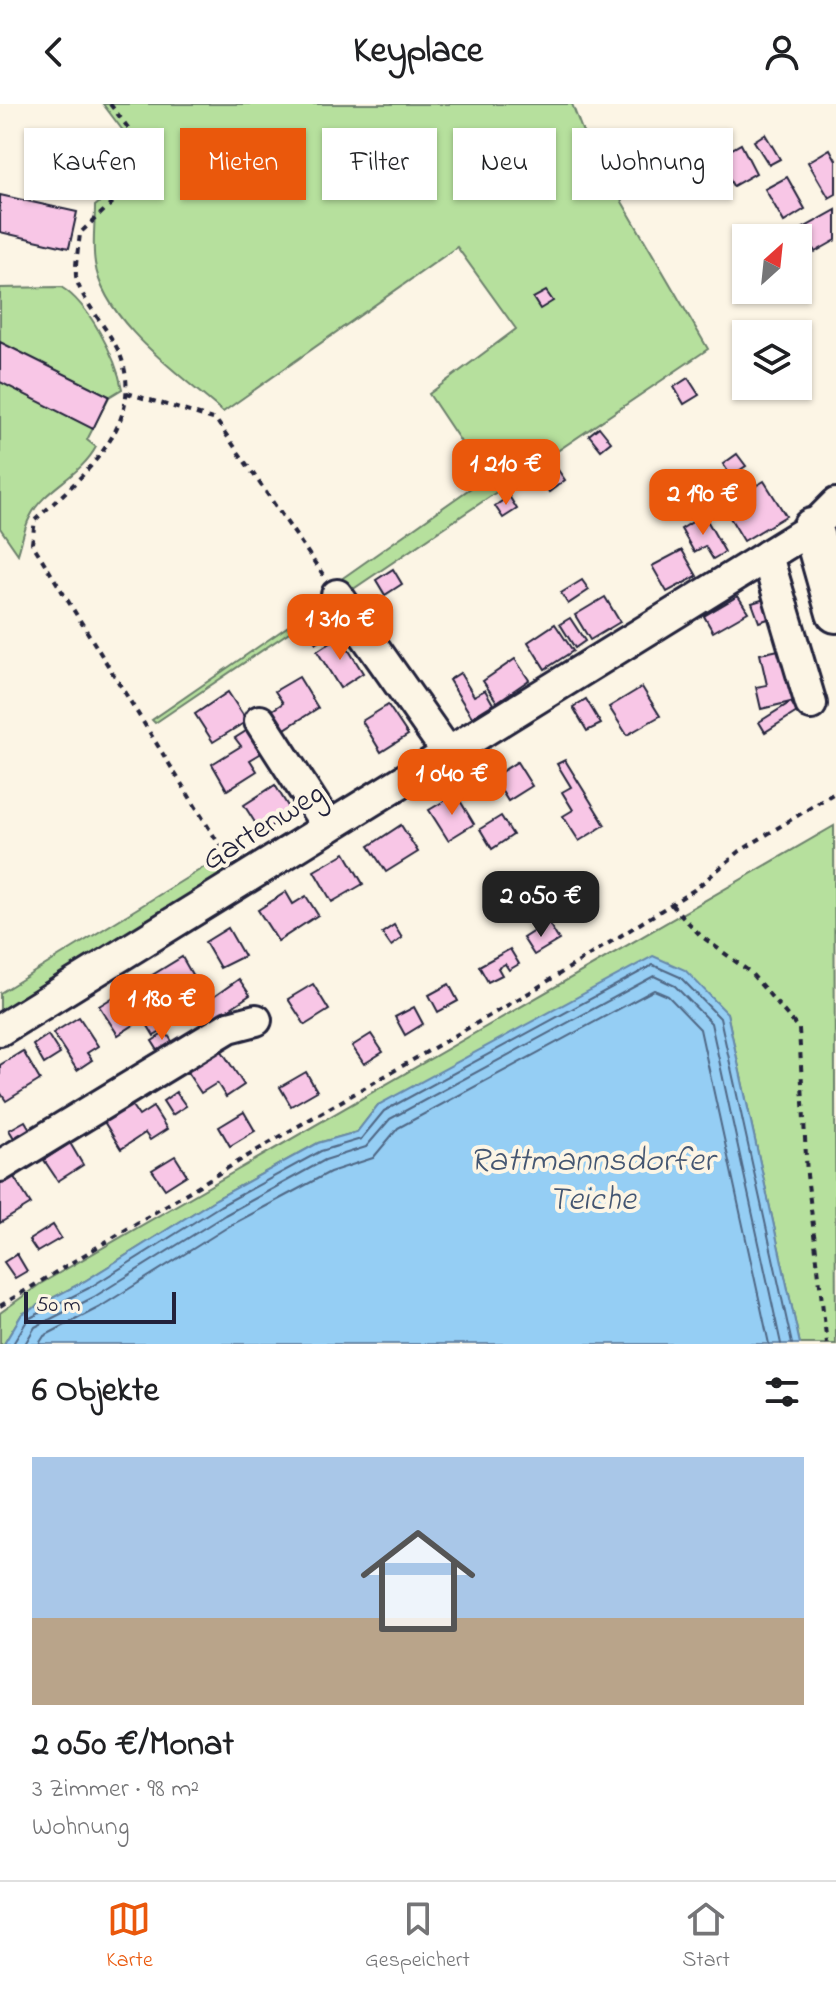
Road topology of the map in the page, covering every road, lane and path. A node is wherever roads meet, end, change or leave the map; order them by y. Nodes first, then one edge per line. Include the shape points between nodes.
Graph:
1 (110, 104) edge
2 (127, 393) junction
3 (824, 516) edge
4 (767, 556) junction
5 (337, 595) joint
6 (836, 613) edge
7 (811, 704) dead end
8 (260, 721) dead end
9 (448, 753) junction
10 (836, 792) edge
11 (328, 827) junction
12 (241, 881) junction
13 (671, 904) junction
14 (256, 1020) dead end
15 (0, 1030) edge
16 (0, 1166) edge
17 (0, 1306) edge
18 (827, 1344) edge

1 - 2 path via 155,163 80,233 76,278 121,357
2 - 5 path via 216,420
2 - 12 path via 114,434 92,468 35,520 32,543
3 - 4 street, Gartenweg
3 - 6 main road
4 - 7 street
4 - 9 street, Gartenweg
5 - 9 street
8 - 11 street
9 - 11 street, Gartenweg
10 - 13 path via 740,851
11 - 12 street, Gartenweg
12 - 15 street, Gartenweg
13 - 17 path
13 - 18 path via 701,936 750,972 799,1029 807,1175
14 - 16 street via 229,1027

